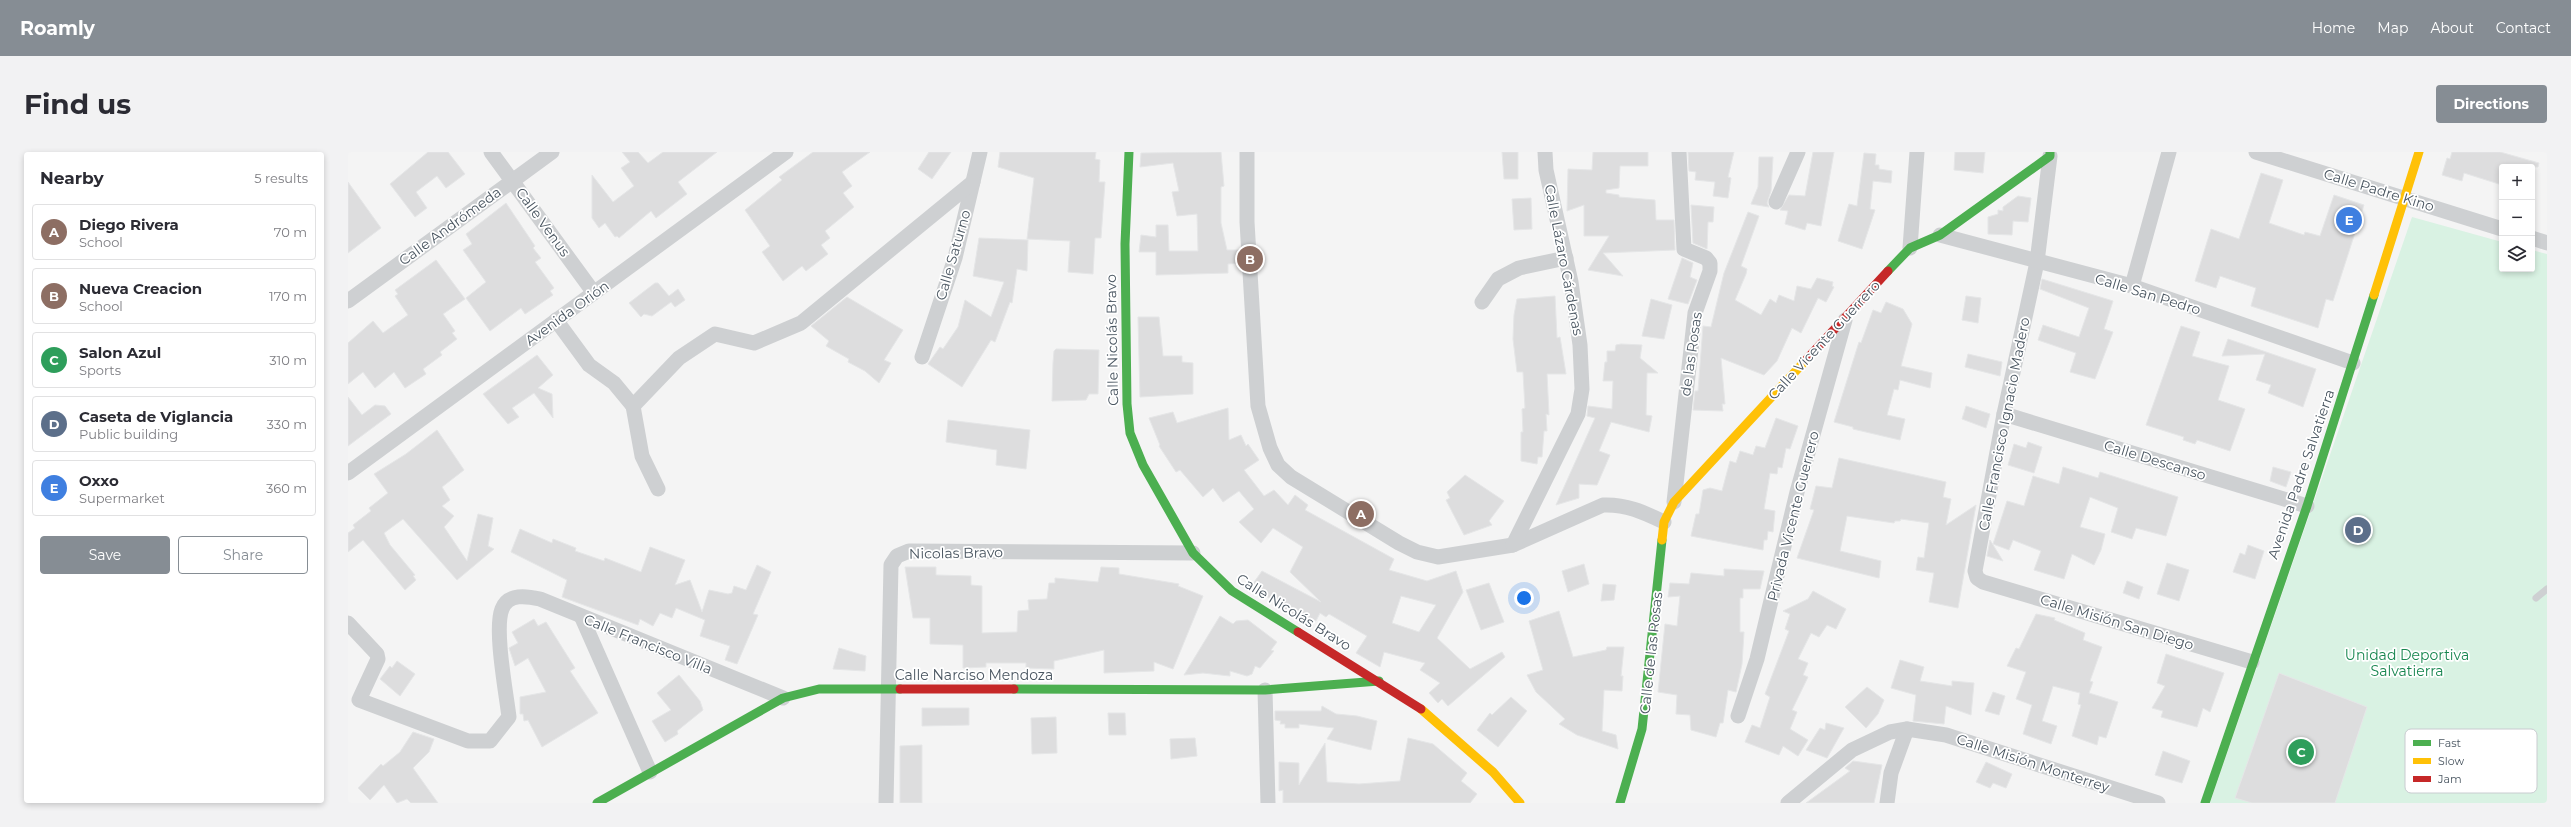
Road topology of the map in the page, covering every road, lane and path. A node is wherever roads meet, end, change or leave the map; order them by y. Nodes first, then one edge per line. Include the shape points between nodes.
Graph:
1 (491, 152) edge
2 (552, 152) edge
3 (786, 152) edge
4 (980, 152) edge
5 (1129, 152) edge
6 (1247, 152) edge
7 (1545, 152) edge
8 (1679, 152) edge
9 (1798, 152) edge
10 (1917, 152) edge
11 (2169, 152) edge
12 (2256, 152) edge
13 (2419, 152) edge
14 (2050, 154) edge
15 (513, 181) junction
16 (973, 182) junction
17 (2405, 197) junction
18 (1776, 202) dead end
19 (2499, 228) edge
20 (1940, 235) junction
21 (2535, 239) edge
22 (2547, 243) edge
23 (1910, 248) junction
24 (1566, 258) junction
25 (2037, 262) junction
26 (2132, 286) junction
27 (594, 293) junction
28 (348, 301) edge
29 (1482, 302) dead end
30 (1846, 315) junction
31 (556, 320) junction
32 (922, 357) dead end
33 (2353, 363) junction
34 (633, 406) junction
35 (2004, 414) junction
36 (348, 474) edge
37 (658, 489) dead end
38 (1674, 502) junction
39 (2306, 506) junction
40 (1664, 522) junction
41 (1513, 545) junction
42 (1193, 553) junction
43 (1983, 582) joint
44 (2547, 589) edge
45 (2536, 598) dead end
46 (582, 618) junction
47 (348, 623) edge
48 (2252, 662) junction
49 (1379, 681) junction
50 (887, 688) junction
51 (1264, 690) junction
52 (783, 698) junction
53 (1738, 716) dead end
54 (1907, 729) junction
55 (650, 772) junction
56 (597, 803) edge
57 (886, 803) edge
58 (1268, 803) edge
59 (1520, 803) edge
60 (1620, 803) edge
61 (1788, 803) edge
62 (1887, 803) edge
63 (2158, 803) edge
64 (2205, 803) edge

1 - 15 street, Calle Venus
2 - 15 street, Calle Andrómeda
3 - 27 street, Avenida Orión
4 - 16 street, Calle Saturno
5 - 42 street, Calle Nicolás Bravo via 1125,244 1127,404 1130,433 1143,465
6 - 41 street via 1247,222 1258,406 1270,448 1278,464 1291,477 1417,552 1438,557
7 - 24 street, Calle Lázaro Cárdenas via 1546,170
8 - 38 street, de las Rosas via 1684,249 1706,258 1710,263 1710,271 1695,313
9 - 18 street
10 - 23 street
11 - 26 street
12 - 17 street, Calle Padre Kino
13 - 17 street, Avenida Padre Salvatierra
14 - 20 street
14 - 25 street, Calle Francisco Ignacio Madero
15 - 27 street, Calle Venus
15 - 28 street, Calle Andrómeda
16 - 32 street, Calle Saturno via 954,258
16 - 34 street via 801,323 754,343 716,334 679,358
17 - 19 street, Calle Padre Kino
17 - 33 street, Avenida Padre Salvatierra
20 - 23 street
20 - 25 street, Calle San Pedro
21 - 22 street
23 - 30 street, Calle Vicente Guerrero
24 - 29 street via 1519,268 1498,279
24 - 41 street, Calle Lázaro Cárdenas via 1580,345 1582,389 1578,414
25 - 26 street, Calle San Pedro
25 - 35 street, Calle Francisco Ignacio Madero
26 - 33 street, Calle San Pedro
27 - 31 street, Avenida Orión
30 - 38 street, Calle Vicente Guerrero
30 - 53 street, Privada Vicente Guerrero via 1796,492 1757,659
31 - 34 street via 589,364 614,383
31 - 36 street, Avenida Orión
33 - 39 street, Avenida Padre Salvatierra
34 - 37 street via 642,456
35 - 39 street, Calle Descanso
35 - 43 street, Calle Francisco Ignacio Madero via 1975,571 1977,578
38 - 40 street, Calle de las Rosas
39 - 48 street, Avenida Padre Salvatierra
40 - 41 street via 1619,504 1603,505
40 - 60 street, Calle de las Rosas via 1642,729
42 - 49 street, Calle Nicolás Bravo via 1232,591
42 - 50 street, Nicolas Bravo via 903,553 897,556 891,565
43 - 48 street, Calle Misión San Diego
44 - 45 lane
46 - 47 street, Calle Francisco Villa via 540,599 524,596 511,598 502,608 499,627 509,717 490,741 468,742 359,700 378,659 377,654
46 - 52 street, Calle Francisco Villa
46 - 55 street
48 - 64 street, Avenida Padre Salvatierra
49 - 51 street, Calle Narciso Mendoza
49 - 59 street, Calle Nicolás Bravo via 1421,710 1462,744 1493,772
50 - 51 street, Calle Narciso Mendoza
50 - 52 street, Calle Narciso Mendoza via 819,689
50 - 57 street, Nicolas Bravo
51 - 58 street
52 - 55 street, Calle Narciso Mendoza
54 - 61 street via 1890,732 1852,750
54 - 62 street via 1891,773
54 - 63 street, Calle Misión Monterrey via 1946,735
55 - 56 street, Calle Narciso Mendoza

